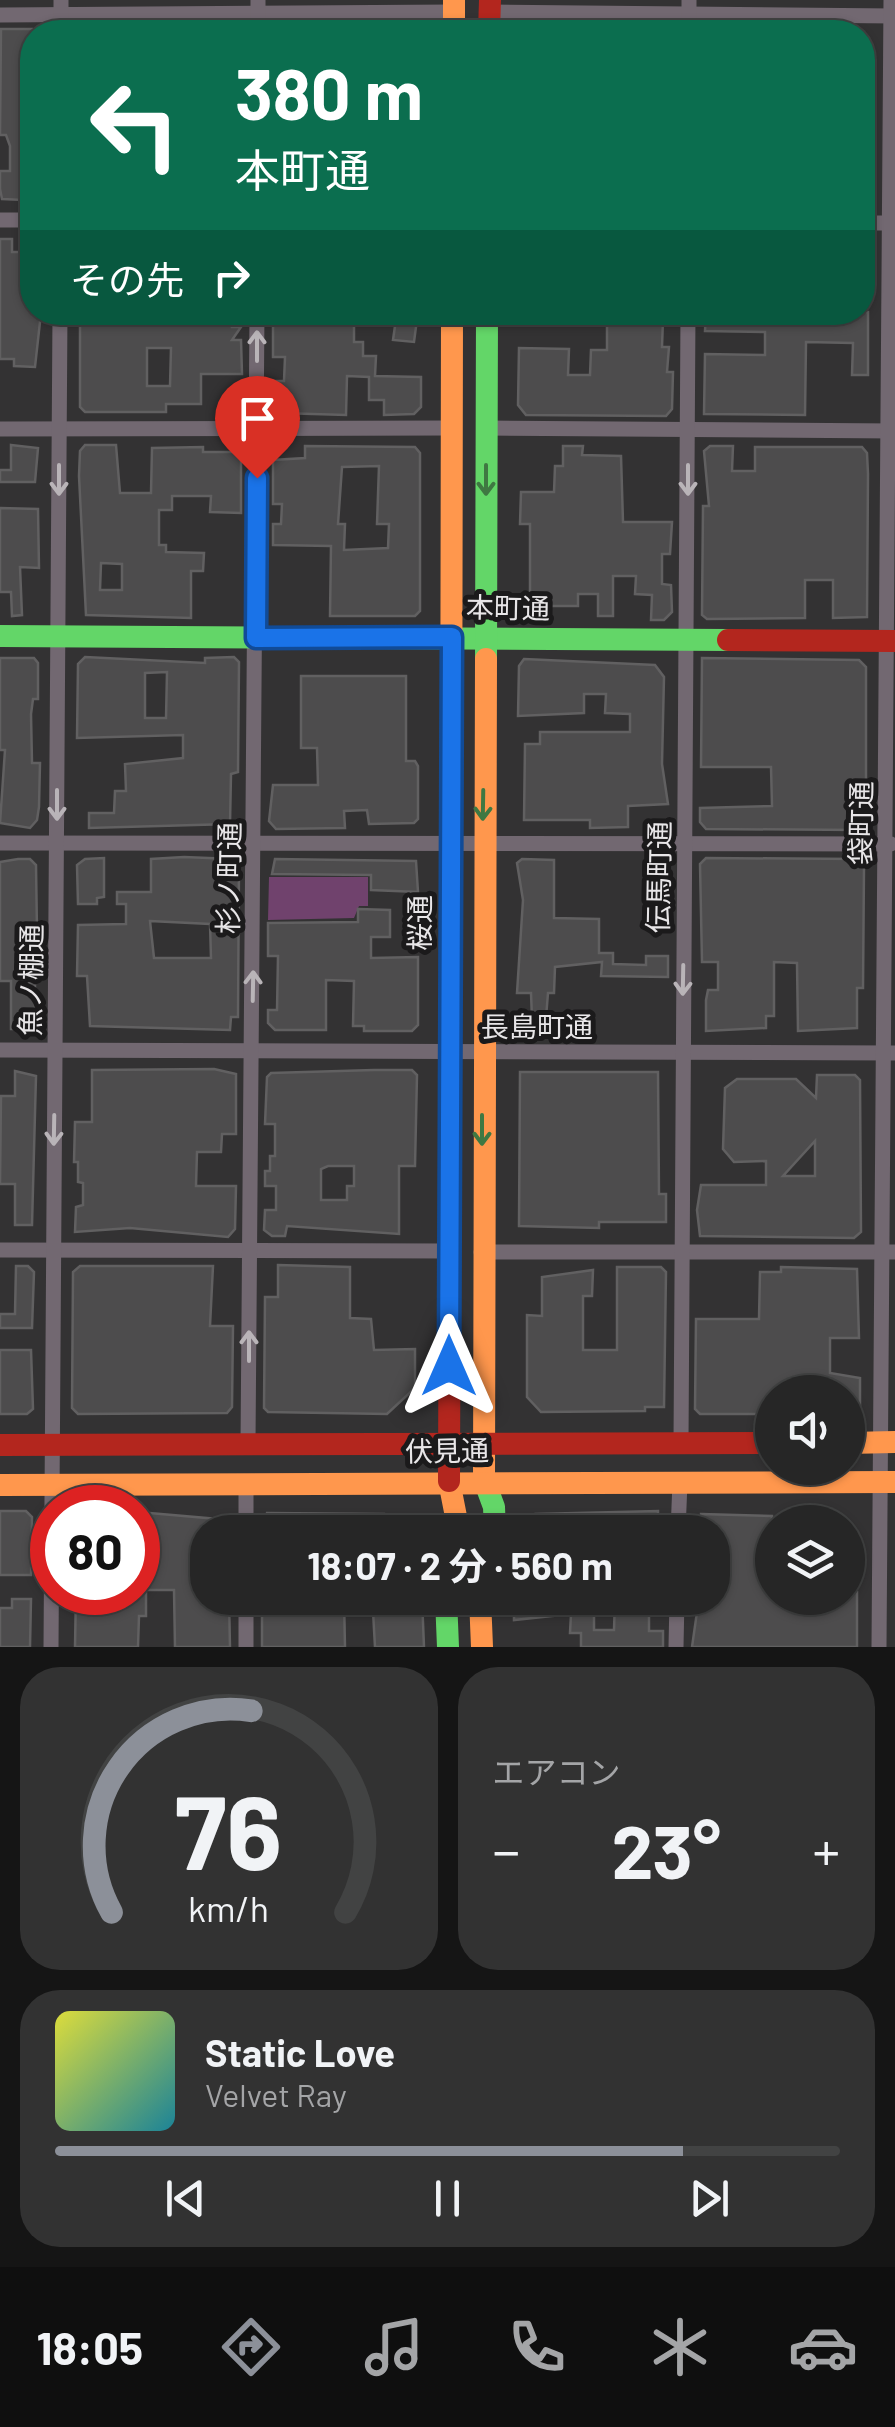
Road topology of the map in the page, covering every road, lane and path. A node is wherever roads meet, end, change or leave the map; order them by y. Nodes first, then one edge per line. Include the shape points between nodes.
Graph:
1 (689, 7) edge
2 (258, 8) edge
3 (892, 11) edge
4 (0, 15) edge
5 (454, 15) edge
6 (490, 15) edge
7 (61, 16) edge
8 (893, 223) edge
9 (60, 325) edge
10 (257, 325) edge
11 (452, 325) edge
12 (487, 325) edge
13 (688, 325) edge
14 (0, 428) edge
15 (60, 428) junction
16 (452, 428) junction
17 (486, 428) junction
18 (257, 429) junction
19 (689, 430) junction
20 (892, 431) edge
21 (58, 635) junction
22 (0, 636) edge
23 (452, 637) junction
24 (256, 638) junction
25 (485, 638) junction
26 (687, 640) junction
27 (892, 641) edge
28 (57, 842) junction
29 (450, 842) junction
30 (483, 842) junction
31 (684, 842) junction
32 (0, 843) edge
33 (255, 844) junction
34 (890, 844) edge
35 (0, 1050) edge
36 (55, 1050) junction
37 (252, 1050) junction
38 (682, 1051) junction
39 (450, 1052) junction
40 (482, 1052) junction
41 (888, 1053) edge
42 (0, 1250) edge
43 (52, 1250) junction
44 (249, 1250) junction
45 (448, 1251) junction
46 (481, 1252) junction
47 (682, 1252) junction
48 (888, 1252) edge
49 (449, 1442) junction
50 (681, 1442) junction
51 (755, 1442) edge
52 (887, 1442) edge
53 (248, 1443) junction
54 (483, 1443) junction
55 (53, 1444) junction
56 (0, 1445) edge
57 (484, 1480) junction
58 (449, 1481) junction
59 (680, 1482) junction
60 (887, 1482) edge
61 (52, 1484) junction
62 (246, 1484) junction
63 (0, 1485) edge
64 (246, 1515) edge
65 (443, 1515) edge
66 (458, 1515) edge
67 (480, 1515) edge
68 (494, 1515) edge
69 (679, 1515) edge
70 (246, 1615) edge
71 (447, 1615) edge
72 (462, 1615) edge
73 (481, 1615) edge
74 (497, 1615) edge
75 (677, 1615) edge
76 (50, 1647) edge
77 (246, 1647) edge
78 (448, 1647) edge
79 (463, 1647) edge
80 (482, 1647) edge
81 (498, 1647) edge
82 (676, 1647) edge
83 (879, 1647) edge

1 - 3 street
1 - 6 street
2 - 5 street
2 - 7 street
3 - 8 street, 袋町通
4 - 7 street
8 - 20 street, 袋町通
9 - 15 street, 魚ノ棚通
18 -> 10 street, 杉ノ町通
11 - 16 main road, 桜通
12 - 17 main road
13 - 19 street, 伝馬町通
14 - 15 street
15 - 18 street
15 -> 21 street, 魚ノ棚通
16 - 18 street
16 - 23 main road, 桜通
17 - 19 street
17 -> 25 main road
18 - 24 street, 杉ノ町通
19 - 20 street
19 -> 26 street, 伝馬町通
20 - 27 street, 袋町通
21 - 22 main road, 本町通
21 - 24 main road, 本町通
21 -> 28 street, 魚ノ棚通
23 - 24 main road, 本町通
23 - 25 main road, 本町通
23 - 29 main road, 桜通
24 - 33 street, 杉ノ町通
25 - 26 main road, 本町通
25 -> 30 main road
26 - 27 main road, 本町通
26 - 31 street, 伝馬町通
27 - 34 street, 袋町通
28 - 32 street
28 - 33 street
28 - 36 street, 魚ノ棚通
29 - 30 street
29 - 33 street
29 - 39 main road, 桜通
30 - 31 street
30 - 40 main road
31 - 34 street
31 -> 38 street, 伝馬町通
37 -> 33 street, 杉ノ町通
34 - 41 street, 袋町通
35 - 36 street, 長島町通
36 - 37 street, 長島町通
36 -> 43 street, 魚ノ棚通
37 - 39 street, 長島町通
37 - 44 street, 杉ノ町通
38 - 40 street, 長島町通
38 - 41 street, 長島町通
38 - 47 street, 伝馬町通
39 - 40 street, 長島町通
39 - 45 main road, 桜通
40 -> 46 main road
41 - 48 street, 袋町通
42 - 43 street
43 - 44 street
43 - 55 street, 魚ノ棚通
44 - 45 street
53 -> 44 street, 杉ノ町通
45 - 49 main road, 桜通
46 - 47 street
46 - 54 main road
47 - 48 street
47 - 50 street, 伝馬町通
48 - 52 street, 袋町通
49 - 53 main road, 伏見通
49 - 54 main road, 伏見通
49 - 58 main road, 桜通
50 - 51 main road, 伏見通
50 - 54 main road, 伏見通
52 - 60 street, 袋町通
53 - 55 main road, 伏見通
54 - 57 main road
55 - 56 main road, 伏見通
55 - 61 street, 魚ノ棚通
57 - 58 main road, 伏見通
57 - 59 main road, 伏見通
57 - 67 main road
57 - 68 main road
58 - 62 main road, 伏見通
58 - 65 main road
58 - 66 main road, 桜通
59 - 60 main road, 伏見通
59 - 69 street
60 - 83 street, 袋町通
61 - 62 main road, 伏見通
61 - 63 main road, 伏見通
61 - 76 street, 魚ノ棚通
62 - 64 street
70 - 77 street
71 - 78 main road
72 - 79 main road
73 - 80 main road
74 - 81 main road
75 - 82 street

